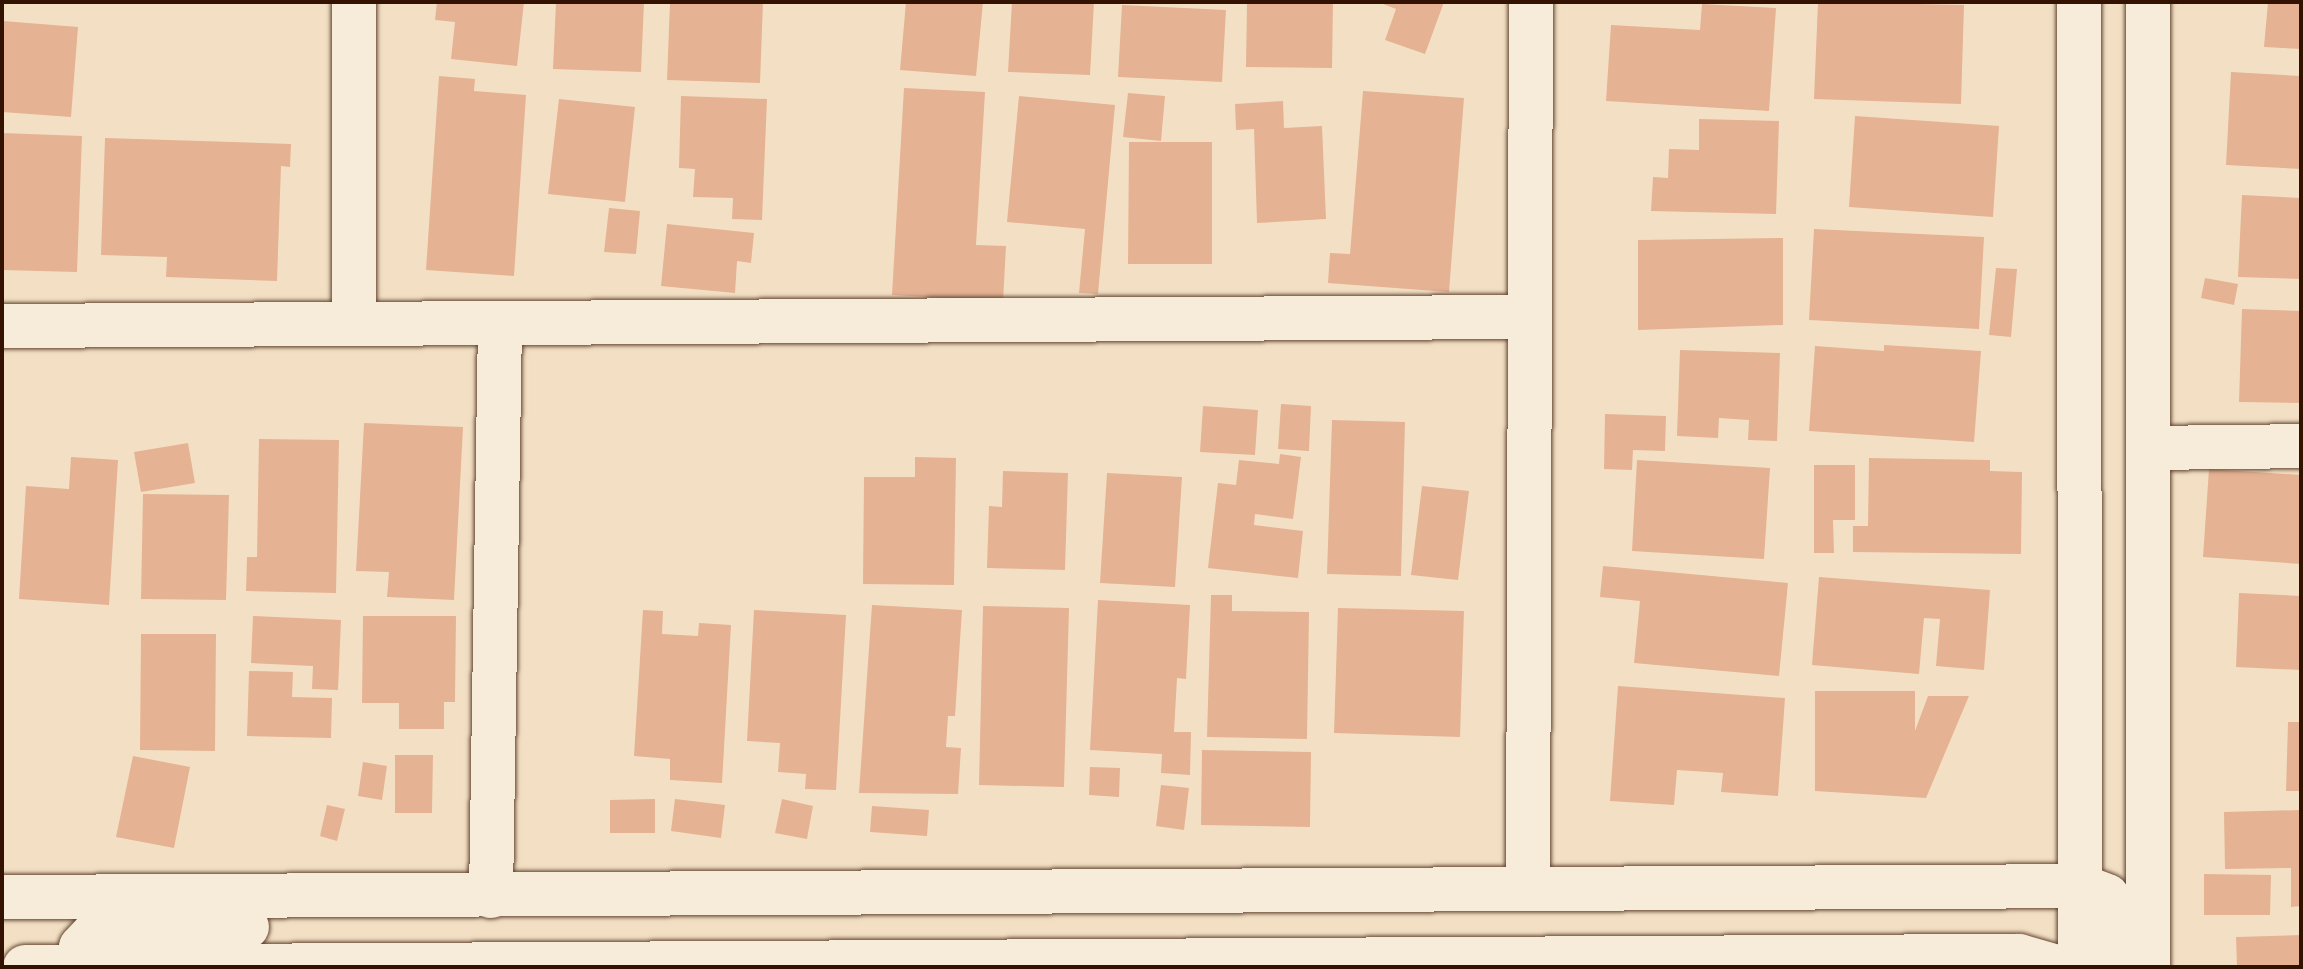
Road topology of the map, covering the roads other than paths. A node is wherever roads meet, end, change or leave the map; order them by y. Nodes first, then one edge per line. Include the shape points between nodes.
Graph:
1 (354, 2) edge
2 (1531, 2) edge
3 (2079, 2) edge
4 (2148, 2) edge
5 (1527, 317) junction
6 (500, 323) junction
7 (354, 324) junction
8 (2, 326) edge
9 (2301, 446) edge
10 (2148, 448) junction
11 (2081, 886) junction
12 (1528, 889) junction
13 (386, 896) junction
14 (491, 896) junction
15 (2, 897) edge
16 (689, 963) edge
17 (1203, 963) edge
18 (153, 965) edge
19 (25, 967) edge
20 (79, 967) edge
21 (2057, 967) edge
22 (2080, 967) edge
23 (2118, 967) edge
24 (2148, 967) edge

1 - 7 street
2 - 5 street
3 - 11 street
4 - 10 street
5 - 6 street
5 - 12 street
6 - 7 street
6 - 14 street
7 - 8 street
9 - 10 street
10 - 24 street
11 - 12 street
11 - 22 street
11 - 23 street via 2107,896 2115,908
12 - 14 street
13 - 14 street
13 - 15 street
13 - 20 street via 277,926 112,928 87,937
16 - 17 street
16 - 18 street
17 - 21 street via 2019,956
18 - 20 street
19 - 20 street

